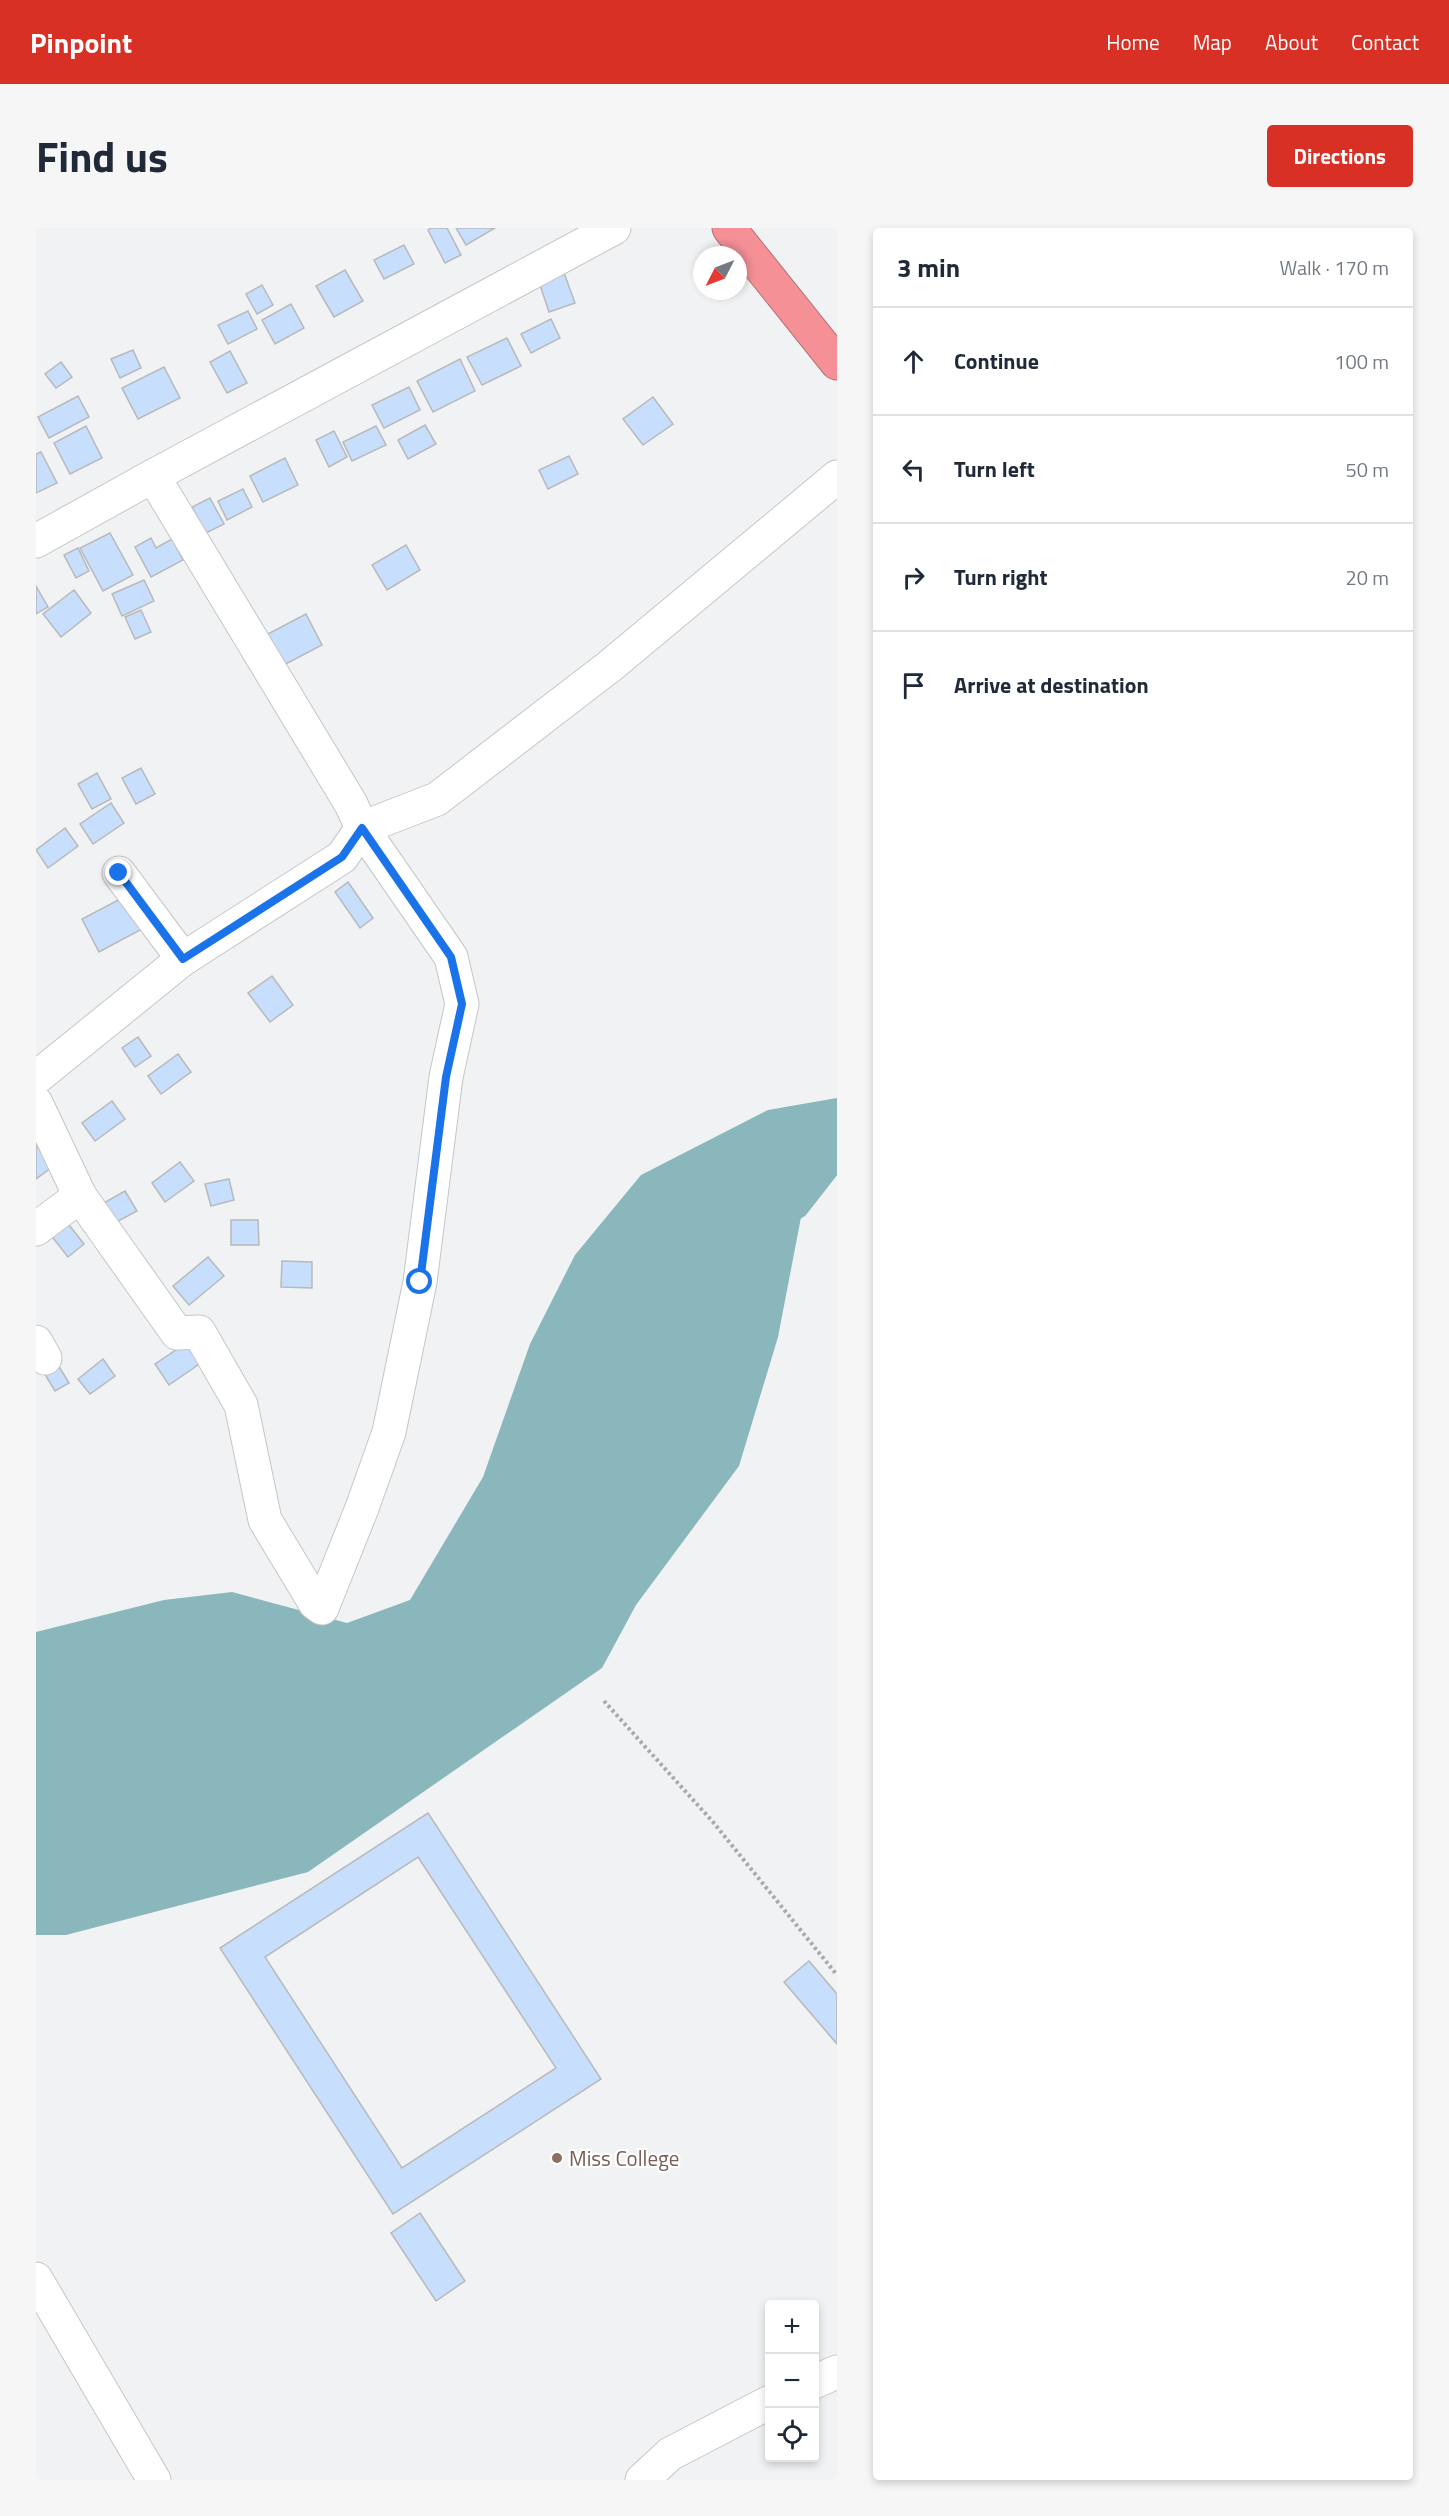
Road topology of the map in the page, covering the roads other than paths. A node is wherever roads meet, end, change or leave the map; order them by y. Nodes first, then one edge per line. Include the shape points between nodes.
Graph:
1 (614, 228) edge
2 (729, 228) edge
3 (837, 363) edge
4 (153, 476) junction
5 (837, 477) edge
6 (36, 541) edge
7 (362, 828) junction
8 (119, 873) dead end
9 (183, 959) junction
10 (36, 1078) edge
11 (36, 1103) edge
12 (80, 1196) junction
13 (36, 1230) edge
14 (36, 2279) edge
15 (837, 2372) edge
16 (819, 2380) edge
17 (765, 2405) edge
18 (154, 2480) edge
19 (642, 2480) edge

1 - 4 street
2 - 3 highway
4 - 6 street
4 - 7 street
5 - 7 street via 610,666 437,799
7 - 9 street via 342,857
7 - 12 street via 451,957 462,1004 446,1077 420,1282 388,1432 321,1608 266,1520 241,1405 199,1332 177,1333
8 - 9 street
9 - 10 street
11 - 12 street
12 - 13 street
14 - 18 street
15 - 16 street
17 - 19 street via 670,2454

